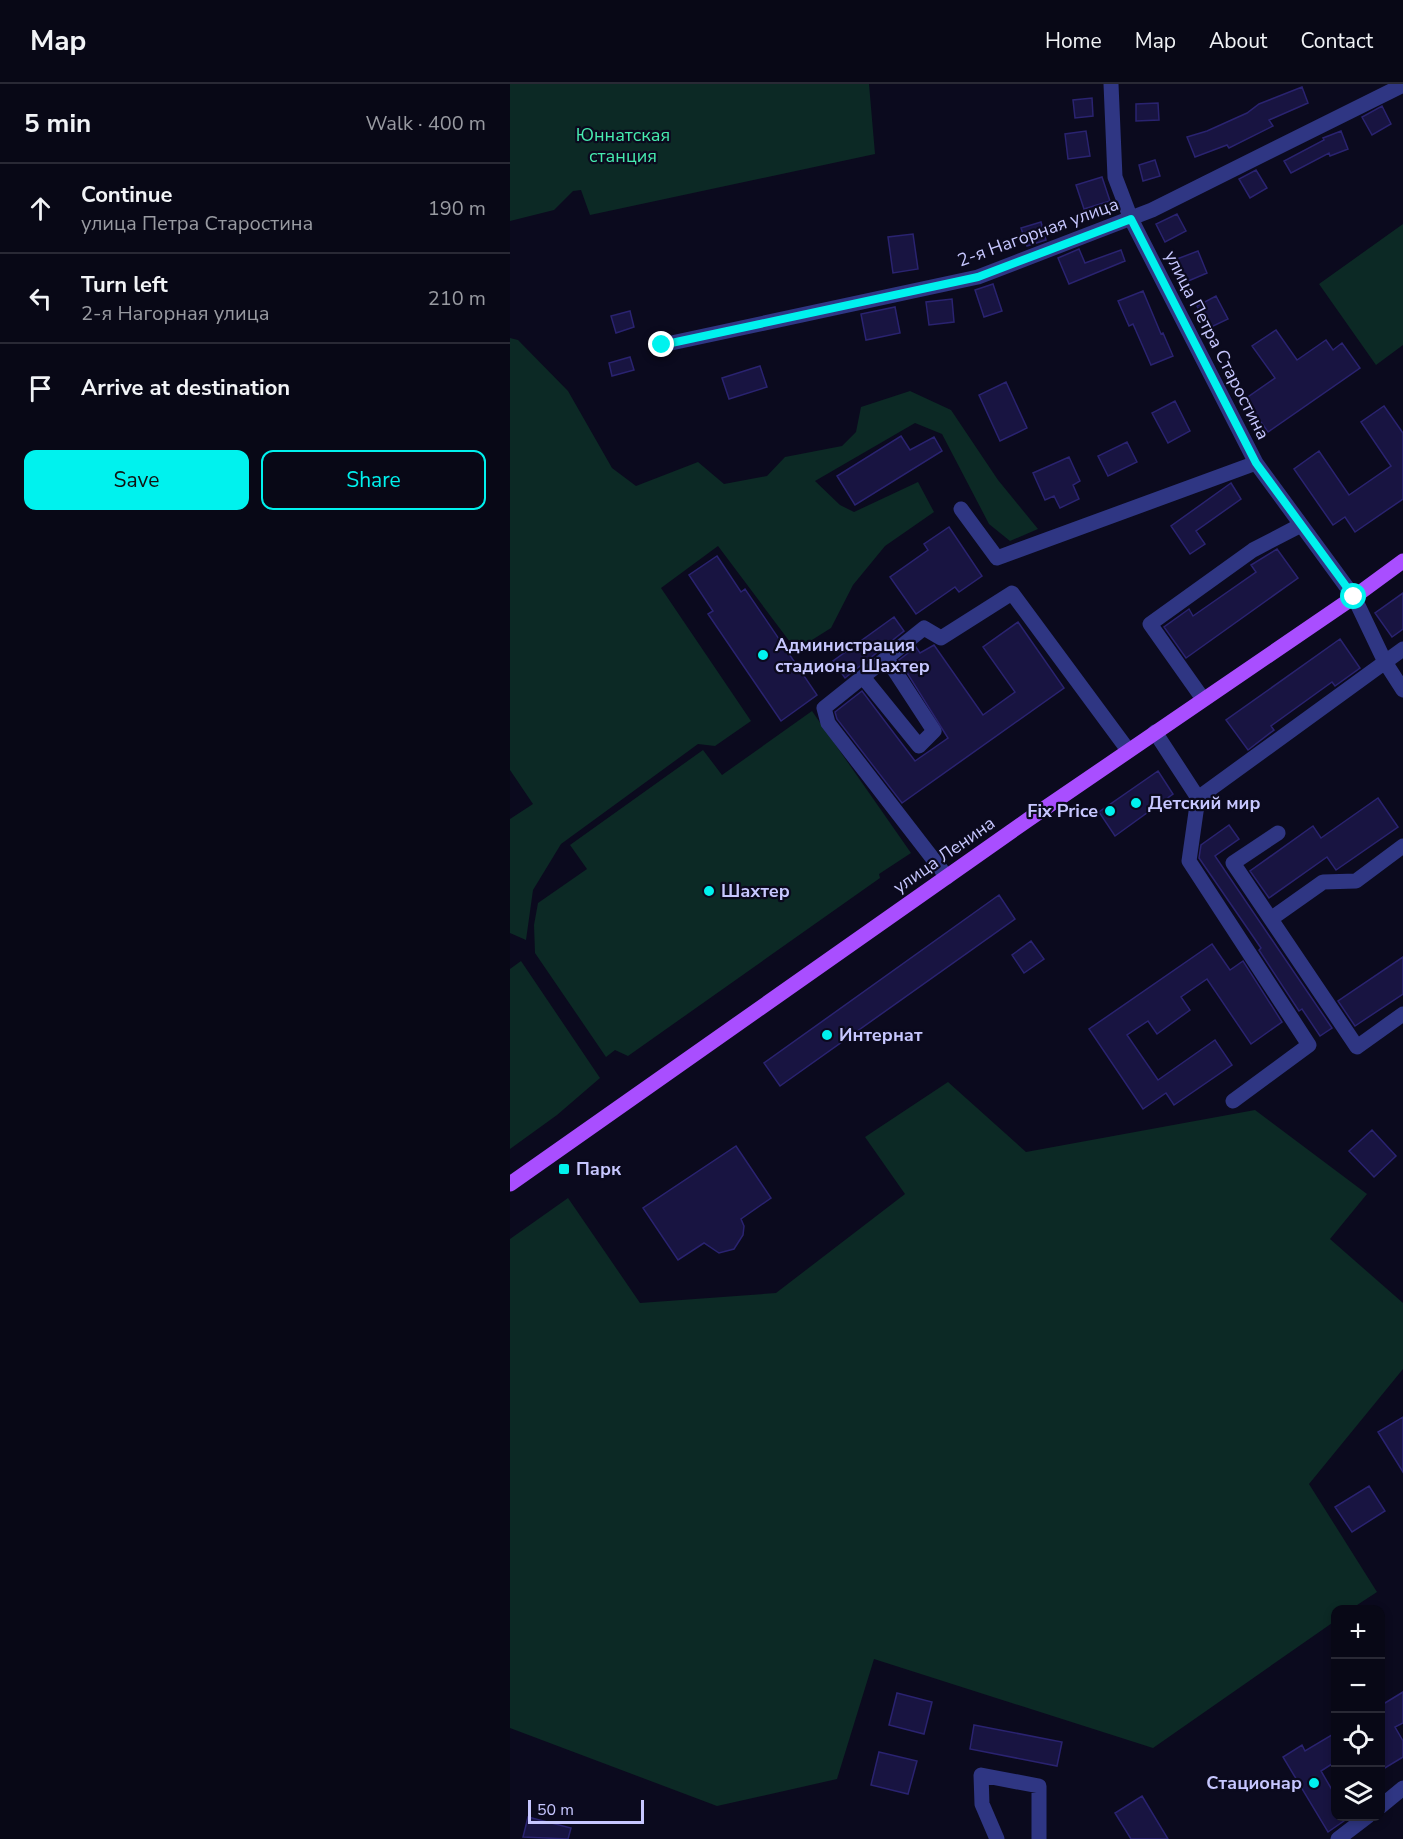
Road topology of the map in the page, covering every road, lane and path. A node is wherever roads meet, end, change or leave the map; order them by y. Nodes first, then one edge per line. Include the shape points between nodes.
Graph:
1 (1111, 84) edge
2 (1403, 85) edge
3 (1131, 219) junction
4 (662, 345) dead end
5 (1256, 463) junction
6 (961, 509) dead end
7 (1301, 525) junction
8 (1403, 561) edge
9 (1354, 597) junction
10 (1403, 649) edge
11 (886, 659) junction
12 (1385, 662) junction
13 (863, 677) junction
14 (1403, 690) edge
15 (1203, 699) junction
16 (1155, 732) junction
17 (1128, 750) junction
18 (1198, 798) junction
19 (1278, 833) dead end
20 (1403, 846) edge
21 (947, 877) junction
22 (1272, 918) junction
23 (1403, 1014) edge
24 (1233, 1101) dead end
25 (510, 1184) edge
26 (1403, 1788) edge
27 (1385, 1803) edge
28 (1361, 1821) edge
29 (997, 1839) edge
30 (1039, 1839) edge
31 (1338, 1839) edge

1 - 3 street, улица Петра Старостина via 1115,177
2 - 3 street, 2-я Нагорная улица
3 - 4 street, 2-я Нагорная улица via 978,277
3 - 5 street, улица Петра Старостина
5 - 6 street via 997,558
5 - 7 street, улица Петра Старостина
7 - 9 street, улица Петра Старостина
7 - 15 street via 1253,550 1150,624
8 - 9 main road, улица Ленина
9 - 12 street, улица Петра Старостина
9 - 15 main road, улица Ленина
10 - 12 street
11 - 13 street
11 - 13 street via 934,731 919,746
11 - 17 street via 924,628 941,638 1012,593
12 - 14 street, улица Петра Старостина
12 - 18 street
13 - 21 street via 824,708 828,723
15 - 16 main road, улица Ленина
16 - 17 main road, улица Ленина
16 - 18 street
17 - 21 main road, улица Ленина
18 - 24 street via 1189,861 1309,1045
19 - 22 street via 1233,863
20 - 22 street via 1356,881 1323,882
21 - 25 main road, улица Ленина
22 - 23 street via 1357,1047
26 - 27 street
28 - 31 street
29 - 30 street via 982,1804 981,1775 1039,1786

